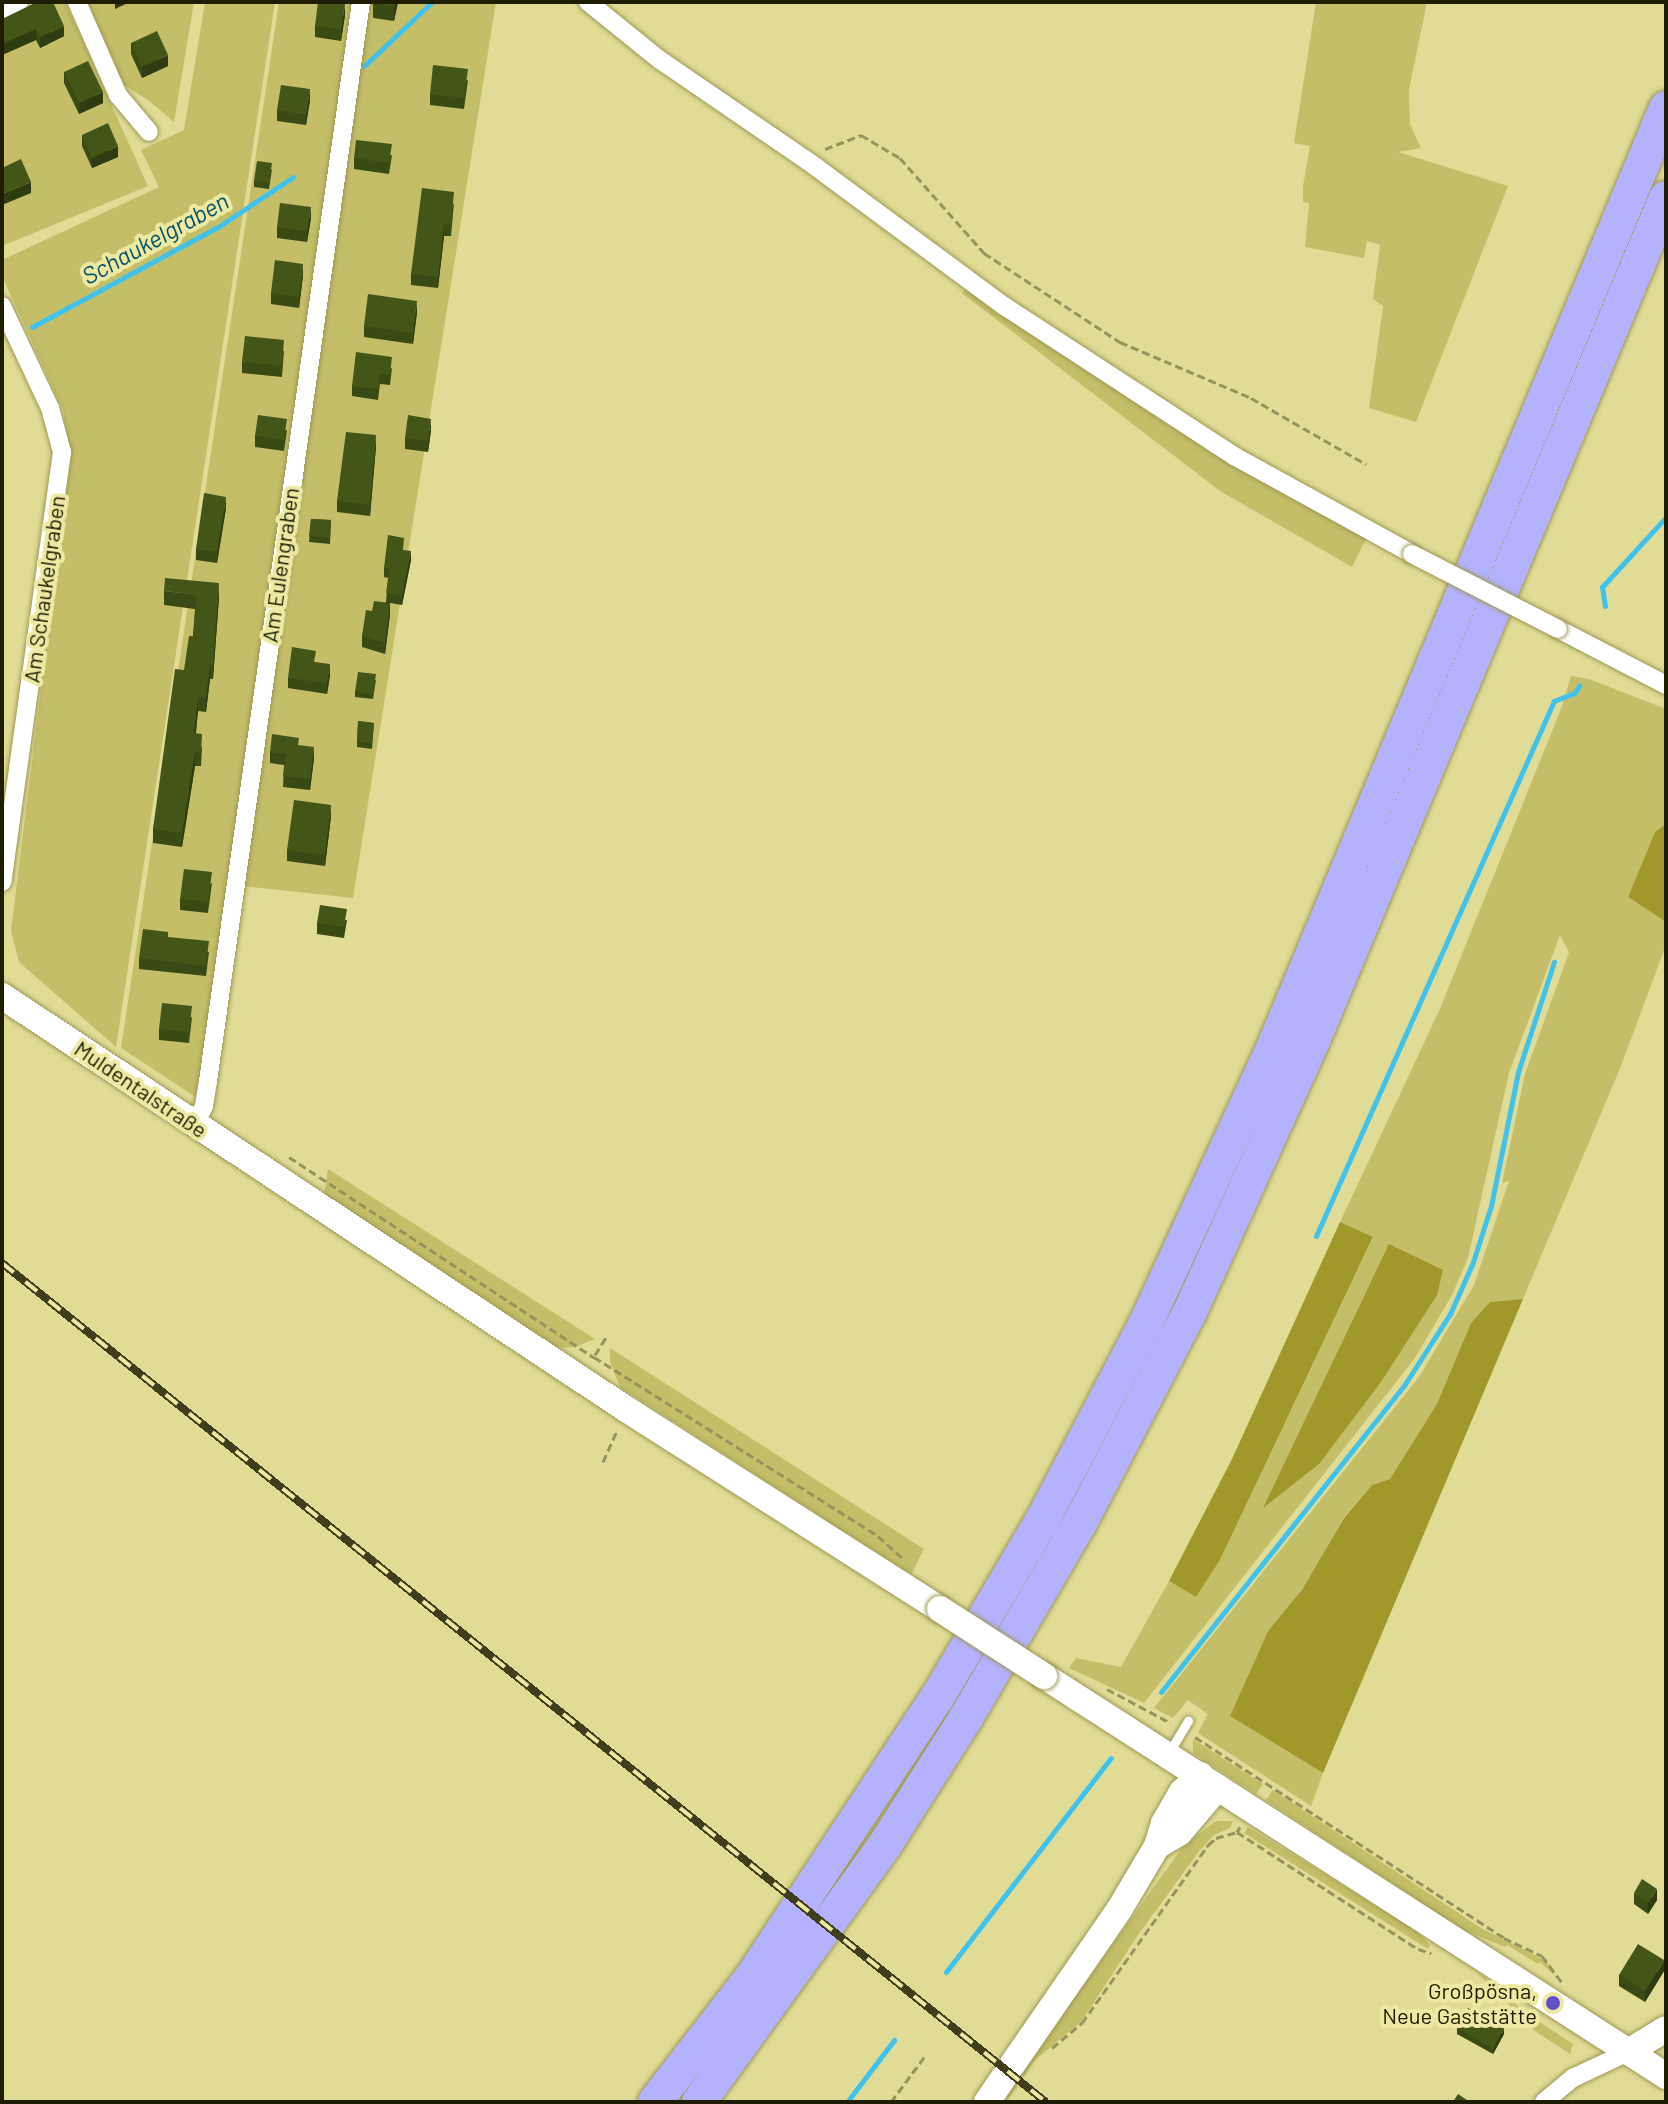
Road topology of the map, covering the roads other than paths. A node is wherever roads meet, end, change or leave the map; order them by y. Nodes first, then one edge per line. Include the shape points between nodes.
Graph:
1 (19, 2) edge
2 (77, 2) edge
3 (361, 2) edge
4 (588, 2) edge
5 (2, 10) edge
6 (1666, 108) edge
7 (149, 132) dead end
8 (1666, 198) edge
9 (2, 306) edge
10 (1666, 685) edge
11 (2, 882) edge
12 (2, 996) edge
13 (194, 1125) junction
14 (1186, 1725) road end
15 (1168, 1754) junction
16 (1209, 1781) junction
17 (1666, 2029) edge
18 (1628, 2052) junction
19 (1666, 2076) edge
20 (655, 2102) edge
21 (699, 2102) edge
22 (987, 2102) edge
23 (1544, 2102) edge

1 - 5 street
2 - 7 street via 118,95
3 - 13 street, Am Eulengraben via 208,1081
4 - 10 street, bridge via 660,60 1004,306 1221,448
6 - 20 highway via 1277,1039 1146,1323 1043,1519 937,1698 760,1964
8 - 21 highway via 1318,1029 1189,1314 1080,1523 966,1718 885,1845
9 - 11 street, Am Schaukelgraben via 50,408 62,452
12 - 13 main road, Muldentalstraße
13 - 15 main road, Muldentalstraße, bridge via 285,1169 587,1368 626,1409
14 - 15 lane
15 - 16 main road, Muldentalstraße
16 - 18 main road, Muldentalstraße via 1436,1942
16 - 22 main road via 1179,1833 1157,1846
17 - 18 main road
18 - 19 main road, Muldentalstraße
18 - 23 street via 1573,2078

